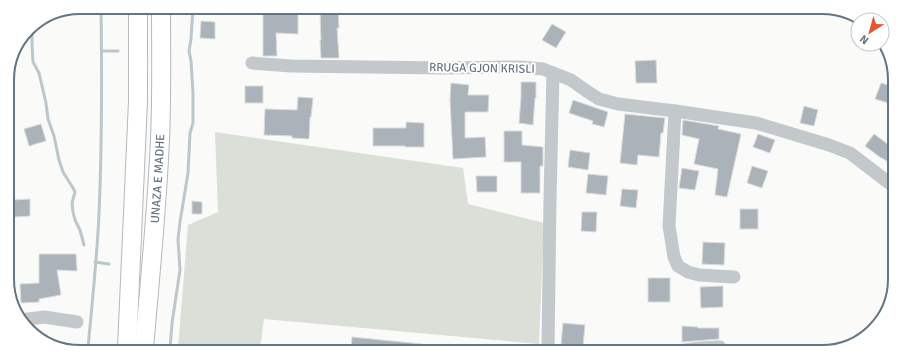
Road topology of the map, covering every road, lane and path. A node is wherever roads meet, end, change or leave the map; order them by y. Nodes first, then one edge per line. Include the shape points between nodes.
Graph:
1 (138, 14) edge
2 (161, 14) edge
3 (252, 63) dead end
4 (553, 73) junction
5 (675, 111) junction
6 (888, 182) edge
7 (734, 276) dead end
8 (28, 319) edge
9 (77, 322) dead end
10 (127, 345) edge
11 (144, 345) edge
12 (550, 345) edge

1 - 10 highway, UNAZA E MADHE via 137,109
2 - 11 highway, UNAZA E MADHE via 160,140
3 - 4 street, RRUGA GJON KRISLI via 291,66 518,67 543,69
4 - 5 street, RRUGA GJON KRISLI via 571,80 599,99
4 - 12 street
5 - 6 street, RRUGA GJON KRISLI via 756,123 829,145 850,153
5 - 7 street via 669,226 674,257 678,266 688,272 699,275
8 - 9 street via 44,318

